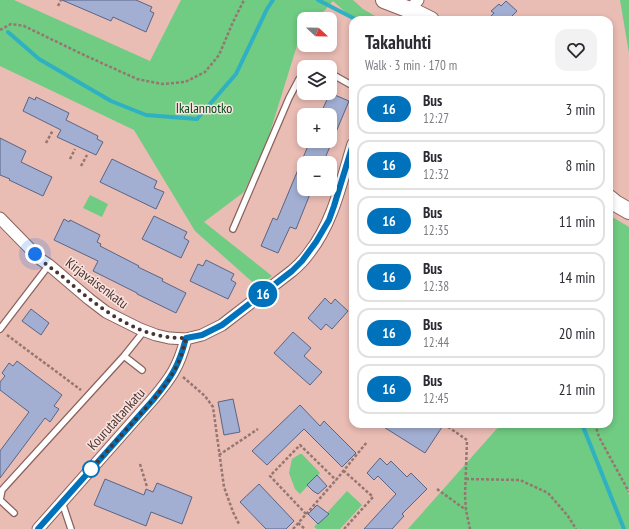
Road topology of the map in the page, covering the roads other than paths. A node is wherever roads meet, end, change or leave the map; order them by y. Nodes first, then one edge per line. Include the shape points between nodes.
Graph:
1 (384, 0) edge
2 (414, 5) edge
3 (425, 16) edge
4 (337, 77) edge
5 (297, 83) edge
6 (349, 84) edge
7 (349, 157) edge
8 (613, 201) edge
9 (629, 211) edge
10 (0, 218) edge
11 (233, 229) dead end
12 (49, 265) junction
13 (0, 329) edge
14 (144, 331) junction
15 (186, 338) junction
16 (124, 356) junction
17 (142, 370) dead end
18 (62, 502) junction
19 (14, 513) dead end
20 (38, 529) edge
21 (71, 529) edge

1 - 2 street
2 - 3 street
4 - 6 lane
5 - 11 lane
7 - 15 street, Kirjavaisenkatu via 329,220 302,261 222,325 202,335
8 - 9 street
10 - 12 street, Kirjavaisenkatu
12 - 13 lane
12 - 14 street, Kirjavaisenkatu via 106,312
14 - 15 street, Kirjavaisenkatu via 169,338
14 - 16 lane
15 - 18 street, Kourutaltankatu via 175,370 167,383
16 - 17 lane
16 - 19 lane via 2,490 0,500
18 - 20 street, Kourutaltankatu
18 - 21 lane

